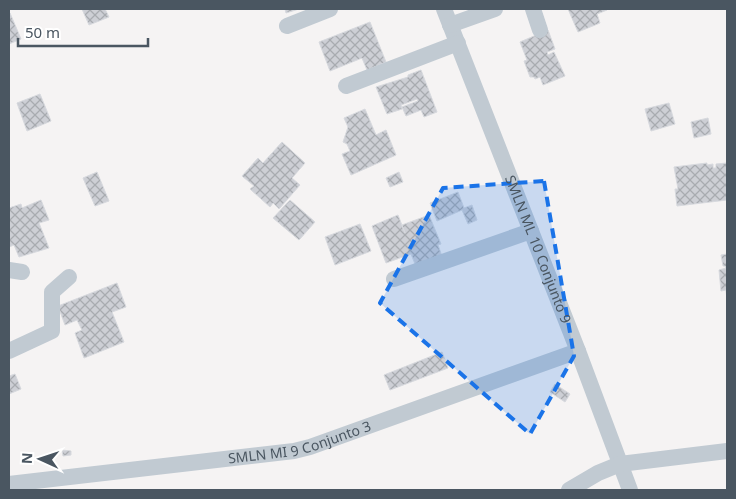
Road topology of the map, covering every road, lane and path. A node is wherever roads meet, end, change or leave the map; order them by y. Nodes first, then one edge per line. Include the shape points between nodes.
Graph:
1 (330, 9) edge
2 (444, 9) edge
3 (495, 9) edge
4 (533, 9) edge
5 (450, 25) junction
6 (287, 26) dead end
7 (540, 30) dead end
8 (458, 43) junction
9 (346, 86) dead end
10 (531, 231) junction
11 (68, 277) dead end
12 (394, 279) dead end
13 (9, 351) edge
14 (578, 351) junction
15 (727, 451) edge
16 (620, 464) junction
17 (9, 484) edge
18 (569, 490) edge
19 (630, 490) edge

1 - 6 street
2 - 5 street, SMLN ML 10 Conjunto 9
3 - 5 street
4 - 7 street
5 - 8 street, SMLN ML 10 Conjunto 9
8 - 9 street
8 - 10 street, SMLN ML 10 Conjunto 9
10 - 12 street
10 - 14 street, SMLN ML 10 Conjunto 9
11 - 13 street via 52,292 52,331
14 - 16 street, SMLN ML 10 Conjunto 9
14 - 17 street, SMLN MI 9 Conjunto 3 via 294,451
15 - 16 street
16 - 18 street
16 - 19 street, SMLN ML 10 Conjunto 9

